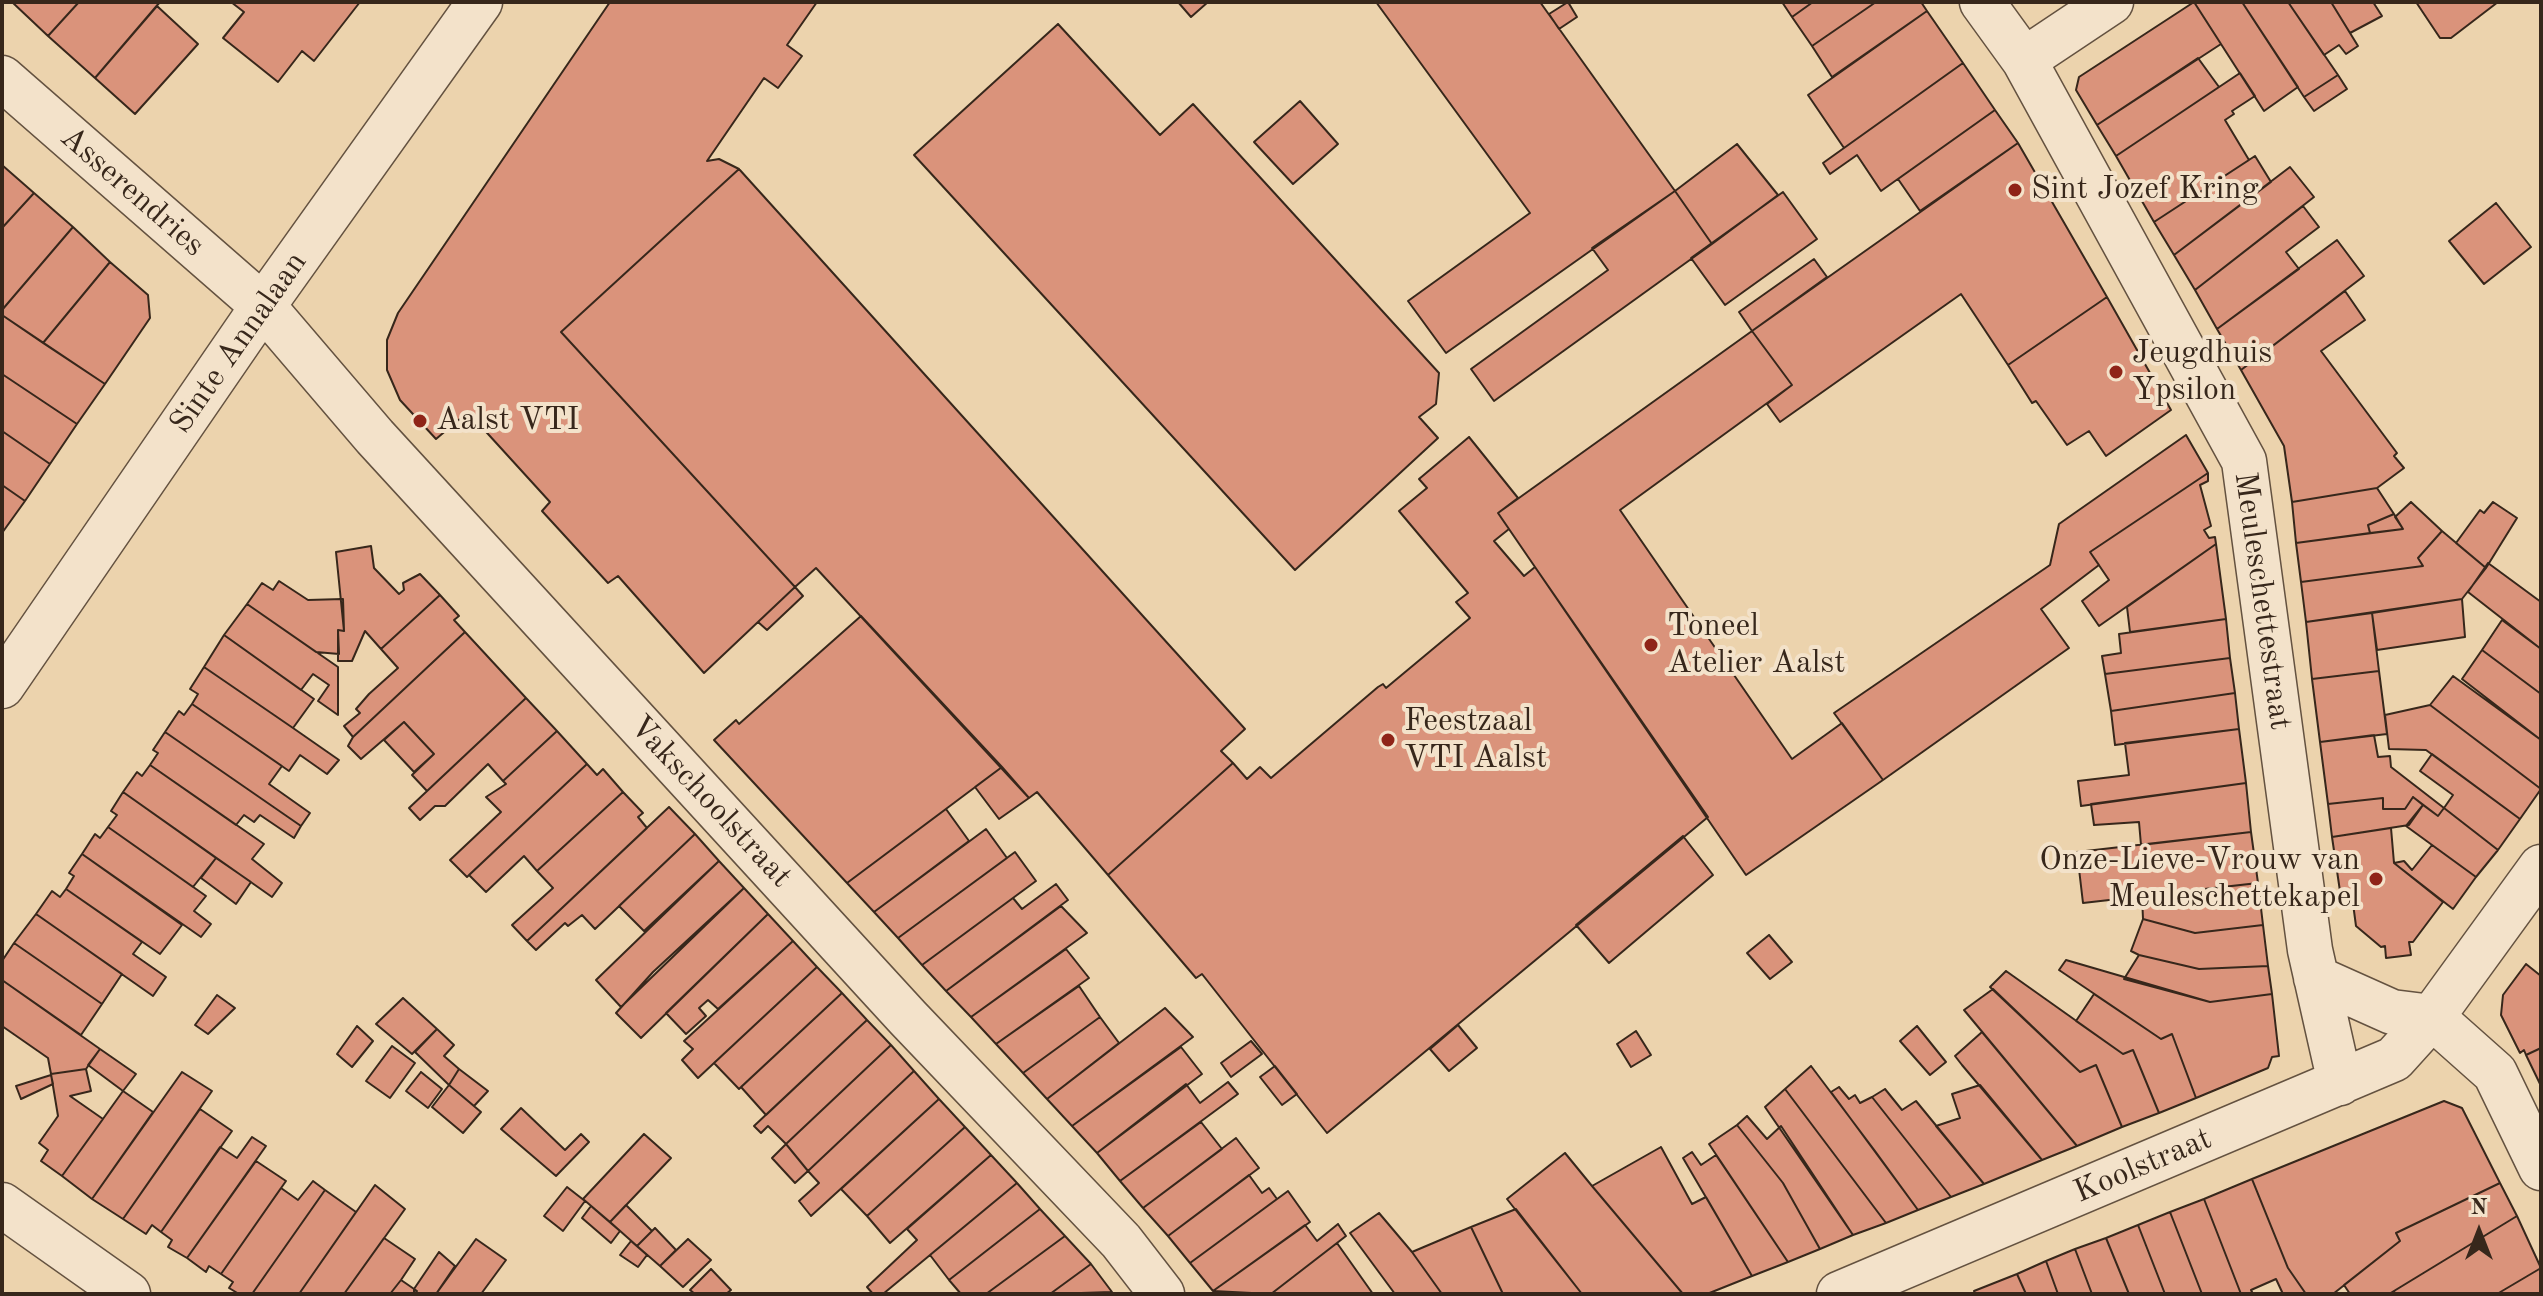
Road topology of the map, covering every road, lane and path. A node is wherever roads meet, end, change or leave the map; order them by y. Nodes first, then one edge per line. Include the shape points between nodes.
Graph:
1 (480, 2) edge
2 (1982, 2) edge
3 (2111, 2) edge
4 (2024, 60) junction
5 (2, 78) edge
6 (263, 306) junction
7 (2, 686) edge
8 (2541, 867) edge
9 (2316, 978) junction
10 (2432, 1017) junction
11 (2340, 1083) junction
12 (2541, 1168) edge
13 (2, 1205) edge
14 (128, 1294) edge
15 (1162, 1294) edge
16 (1839, 1294) edge

1 - 6 street, Sinte Annalaan
2 - 4 street, Meuleschettestraat
3 - 4 street
4 - 9 street, Meuleschettestraat via 2244,461
5 - 6 street, Asserendries
6 - 7 street, Sinte Annalaan
6 - 15 street, Vakschoolstraat via 375,437 898,1007 1121,1241
8 - 10 street, Koolstraat
9 - 10 street via 2392,1012
9 - 11 street, Meuleschettestraat
10 - 11 street, Koolstraat via 2394,1059
10 - 12 street via 2495,1073
11 - 16 street, Koolstraat
13 - 14 street

